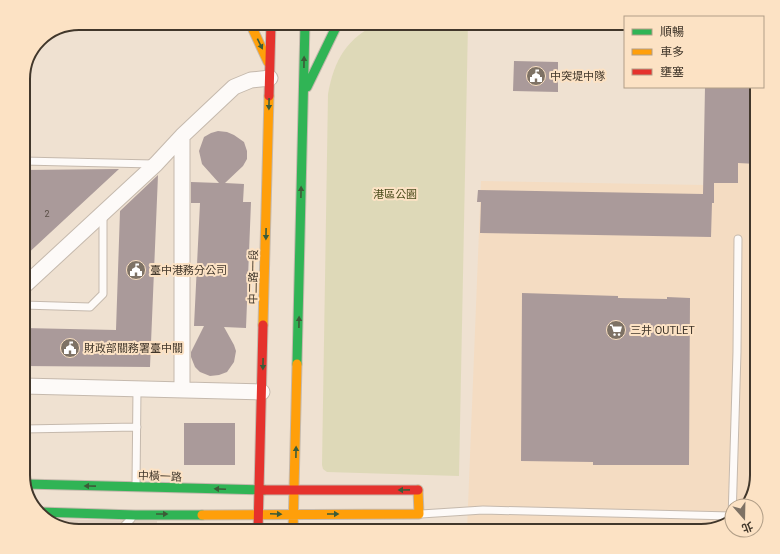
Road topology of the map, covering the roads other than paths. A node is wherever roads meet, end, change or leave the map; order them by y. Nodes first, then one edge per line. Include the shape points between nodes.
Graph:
1 (253, 30) edge
2 (271, 30) edge
3 (305, 30) edge
4 (335, 30) edge
5 (270, 72) junction
6 (304, 92) junction
7 (182, 136) junction
8 (30, 161) edge
9 (156, 164) junction
10 (103, 212) junction
11 (738, 239) dead end
12 (30, 280) edge
13 (30, 305) edge
14 (30, 386) edge
15 (137, 389) junction
16 (182, 390) junction
17 (262, 392) junction
18 (137, 427) junction
19 (30, 429) edge
20 (31, 484) edge
21 (136, 487) junction
22 (259, 490) junction
23 (295, 491) junction
24 (733, 498) edge
25 (47, 512) edge
26 (258, 514) junction
27 (419, 514) junction
28 (135, 515) junction
29 (294, 515) junction
30 (724, 516) edge
31 (125, 524) edge
32 (258, 524) edge
33 (293, 524) edge

1 -> 5 street
2 - 5 street, 中二路一段
6 -> 3 street
4 - 6 street
5 - 7 street via 234,87
5 -> 17 street, 中二路一段
23 -> 6 street
7 - 9 street
7 - 16 street
8 - 9 lane
9 - 10 street
10 - 12 street
10 - 13 lane via 103,294 90,307
11 - 24 lane
14 - 15 street
15 - 16 street
15 - 18 lane
16 - 17 street
17 - 22 street, 中二路一段
18 - 19 lane
18 - 21 lane
21 -> 20 street, 中橫一路
22 -> 21 street, 中橫一路
22 - 23 street, 中橫一路
22 - 26 street, 中二路一段
27 -> 23 street, 中橫一路 via 418,490
23 - 29 street
25 - 28 street
28 -> 26 street
26 -> 29 street
26 - 32 street, 中二路一段
29 -> 27 street
27 - 30 lane via 483,510
28 - 31 lane
29 - 33 street

